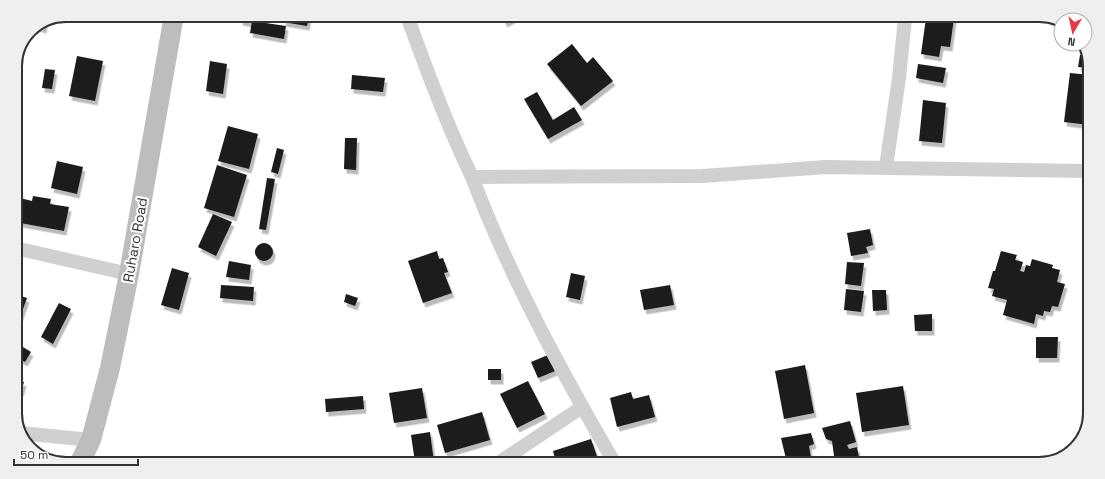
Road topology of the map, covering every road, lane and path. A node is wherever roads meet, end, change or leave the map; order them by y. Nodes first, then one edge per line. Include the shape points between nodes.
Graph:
1 (173, 22) edge
2 (409, 22) edge
3 (905, 22) edge
4 (886, 167) junction
5 (1083, 171) edge
6 (472, 177) junction
7 (22, 250) edge
8 (129, 274) junction
9 (582, 407) junction
10 (26, 434) edge
11 (90, 440) junction
12 (82, 457) edge
13 (507, 457) edge
14 (611, 457) edge

1 - 8 street, Ruharo Road
2 - 6 street via 457,146
3 - 4 street
4 - 5 street
4 - 6 street via 826,167 703,176
6 - 9 street via 517,280
7 - 8 street
8 - 11 street, Ruharo Road via 110,368
9 - 13 street
9 - 14 street
10 - 11 street
11 - 12 street, Ruharo Road

